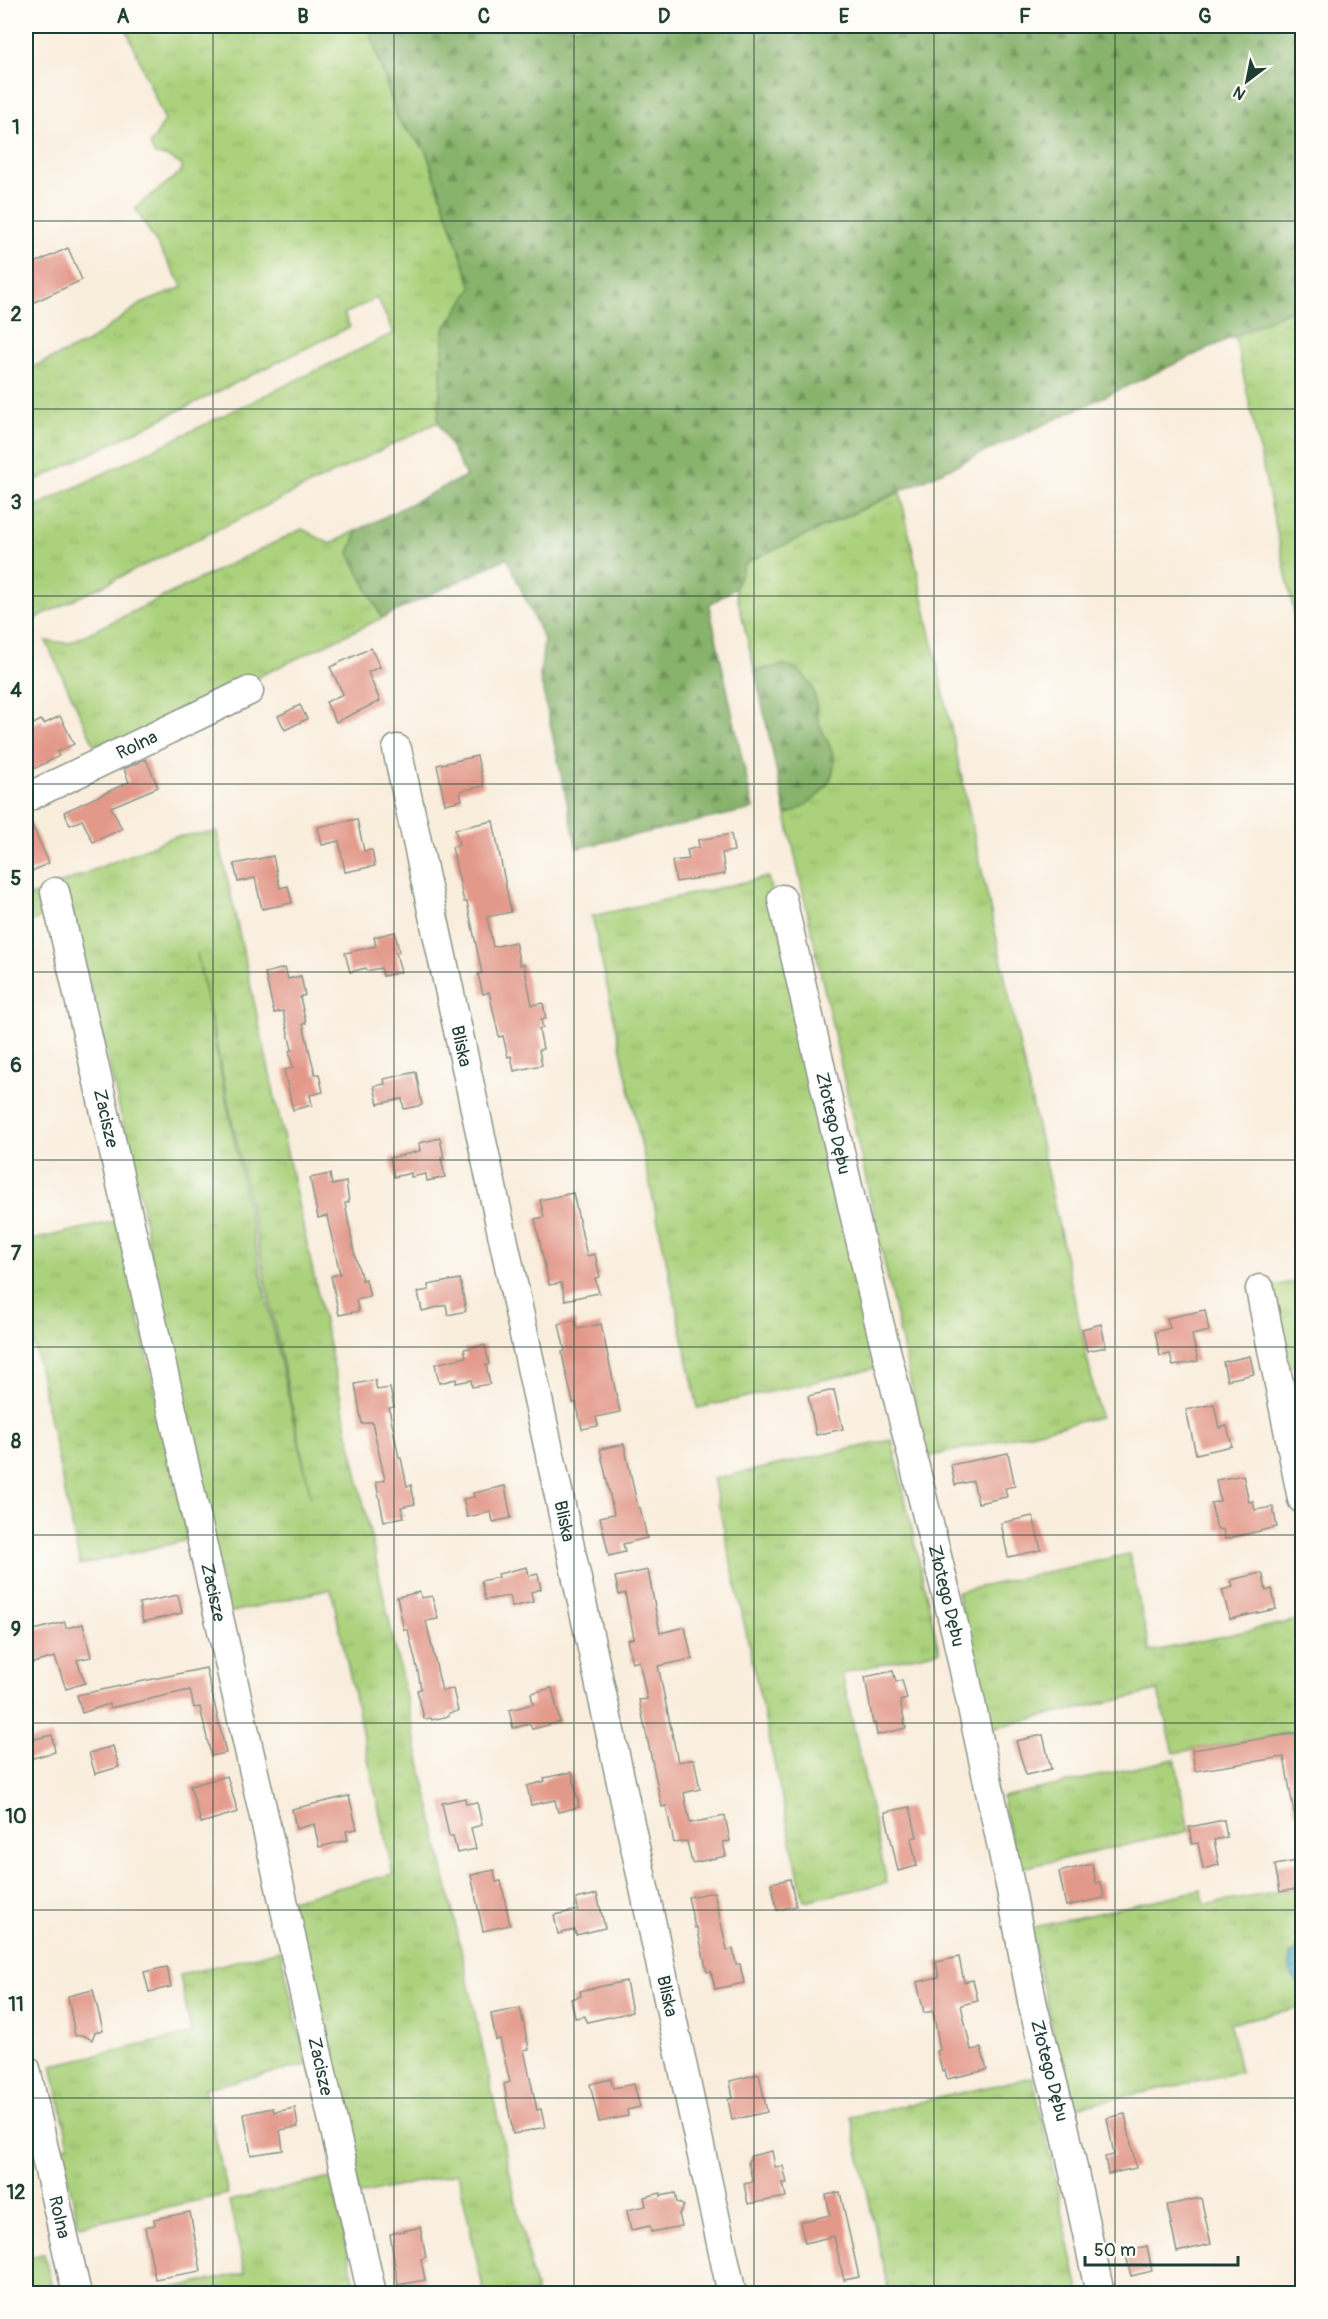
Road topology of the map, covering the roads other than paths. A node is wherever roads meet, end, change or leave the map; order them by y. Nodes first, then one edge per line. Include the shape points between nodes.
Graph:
1 (249, 691) dead end
2 (397, 749) dead end
3 (26, 798) edge
4 (55, 892) dead end
5 (782, 899) dead end
6 (1260, 1289) dead end
7 (1302, 1499) edge
8 (26, 2069) edge
9 (77, 2294) edge
10 (372, 2294) edge
11 (732, 2294) edge
12 (1100, 2294) edge

1 - 3 street, Rolna
2 - 11 street, Bliska
4 - 10 street, Zacisze
5 - 12 street, Złotego Dębu via 879,1322 956,1634 1033,2006 1064,2126
6 - 7 street
8 - 9 street, Rolna

